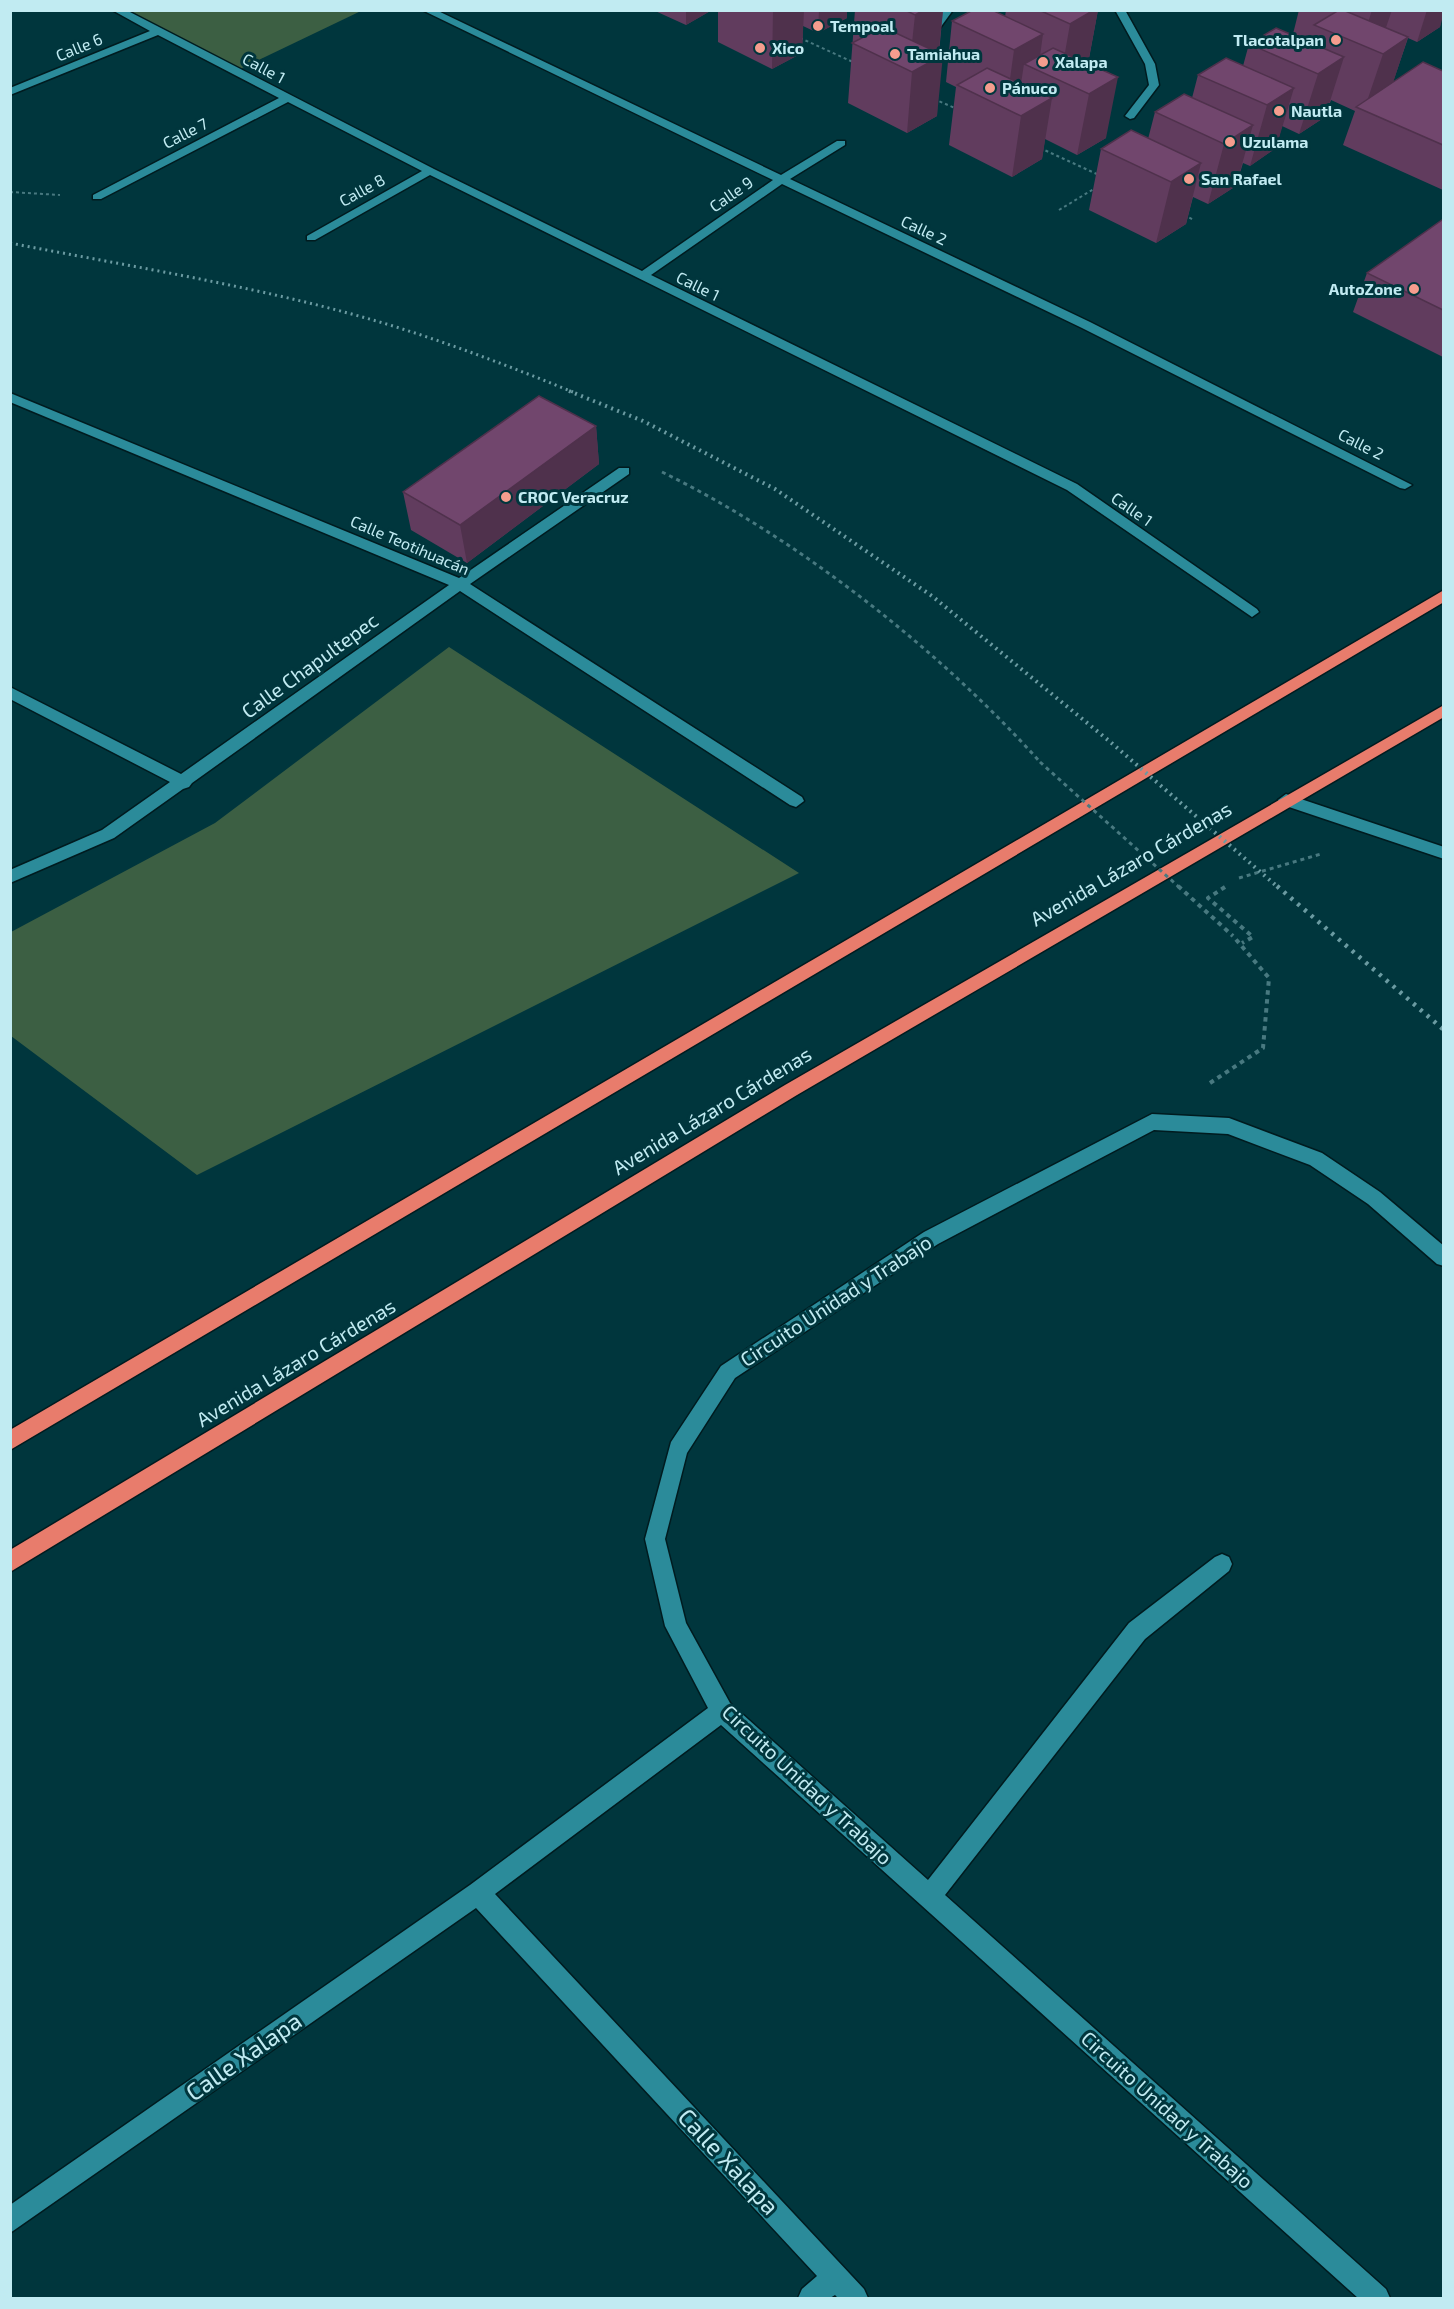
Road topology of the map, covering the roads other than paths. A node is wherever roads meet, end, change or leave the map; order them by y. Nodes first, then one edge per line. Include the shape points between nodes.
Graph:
1 (117, 10) edge
2 (427, 10) edge
3 (948, 10) edge
4 (1120, 10) edge
5 (158, 31) junction
6 (927, 38) dead end
7 (10, 92) edge
8 (287, 98) junction
9 (1130, 117) dead end
10 (841, 143) dead end
11 (430, 171) junction
12 (779, 180) junction
13 (97, 197) road end
14 (311, 238) dead end
15 (642, 276) junction
16 (10, 397) edge
17 (624, 471) road end
18 (1405, 485) dead end
19 (460, 584) junction
20 (1443, 595) edge
21 (1252, 612) dead end
22 (10, 692) edge
23 (1443, 710) edge
24 (183, 783) junction
25 (1286, 800) junction
26 (796, 801) dead end
27 (1443, 853) edge
28 (10, 877) edge
29 (1443, 1258) edge
30 (10, 1441) edge
31 (10, 1562) edge
32 (1222, 1564) dead end
33 (722, 1711) junction
34 (478, 1893) junction
35 (929, 1897) junction
36 (10, 2221) edge
37 (835, 2278) junction
38 (812, 2298) edge
39 (855, 2298) edge
40 (1377, 2298) edge

1 - 5 street, Calle 1
2 - 12 street, Calle 2
3 - 6 street
4 - 9 street via 1150,64 1154,85
5 - 7 street, Calle 6
5 - 8 street, Calle 1
8 - 11 street, Calle 1
8 - 13 street, Calle 7
10 - 12 street, Calle 9
11 - 14 street, Calle 8
11 - 15 street, Calle 1
12 - 15 street, Calle 9
12 - 18 street, Calle 2 via 1086,325
15 - 21 street, Calle 1 via 1072,487
16 - 19 street, Calle Teotihuacán
17 - 19 street, Calle Chapultepec
19 - 24 street, Calle Chapultepec
19 - 26 street, Calle Teotihuacán
20 - 30 highway
22 - 24 street
23 - 25 highway, Avenida Lázaro Cárdenas
24 - 28 street, Calle Chapultepec via 108,834
25 - 27 street
25 - 31 highway, Avenida Lázaro Cárdenas via 791,1090
29 - 33 street, Circuito Unidad y Trabajo via 1374,1198 1316,1159 1229,1126 1152,1122 931,1238 728,1372 678,1449 655,1539 676,1626
32 - 35 street via 1137,1631
33 - 34 street, Calle Xalapa
33 - 35 street, Circuito Unidad y Trabajo
34 - 36 street, Calle Xalapa
34 - 37 street, Calle Xalapa
35 - 40 street, Circuito Unidad y Trabajo
37 - 38 street
37 - 39 street, Calle Xalapa

